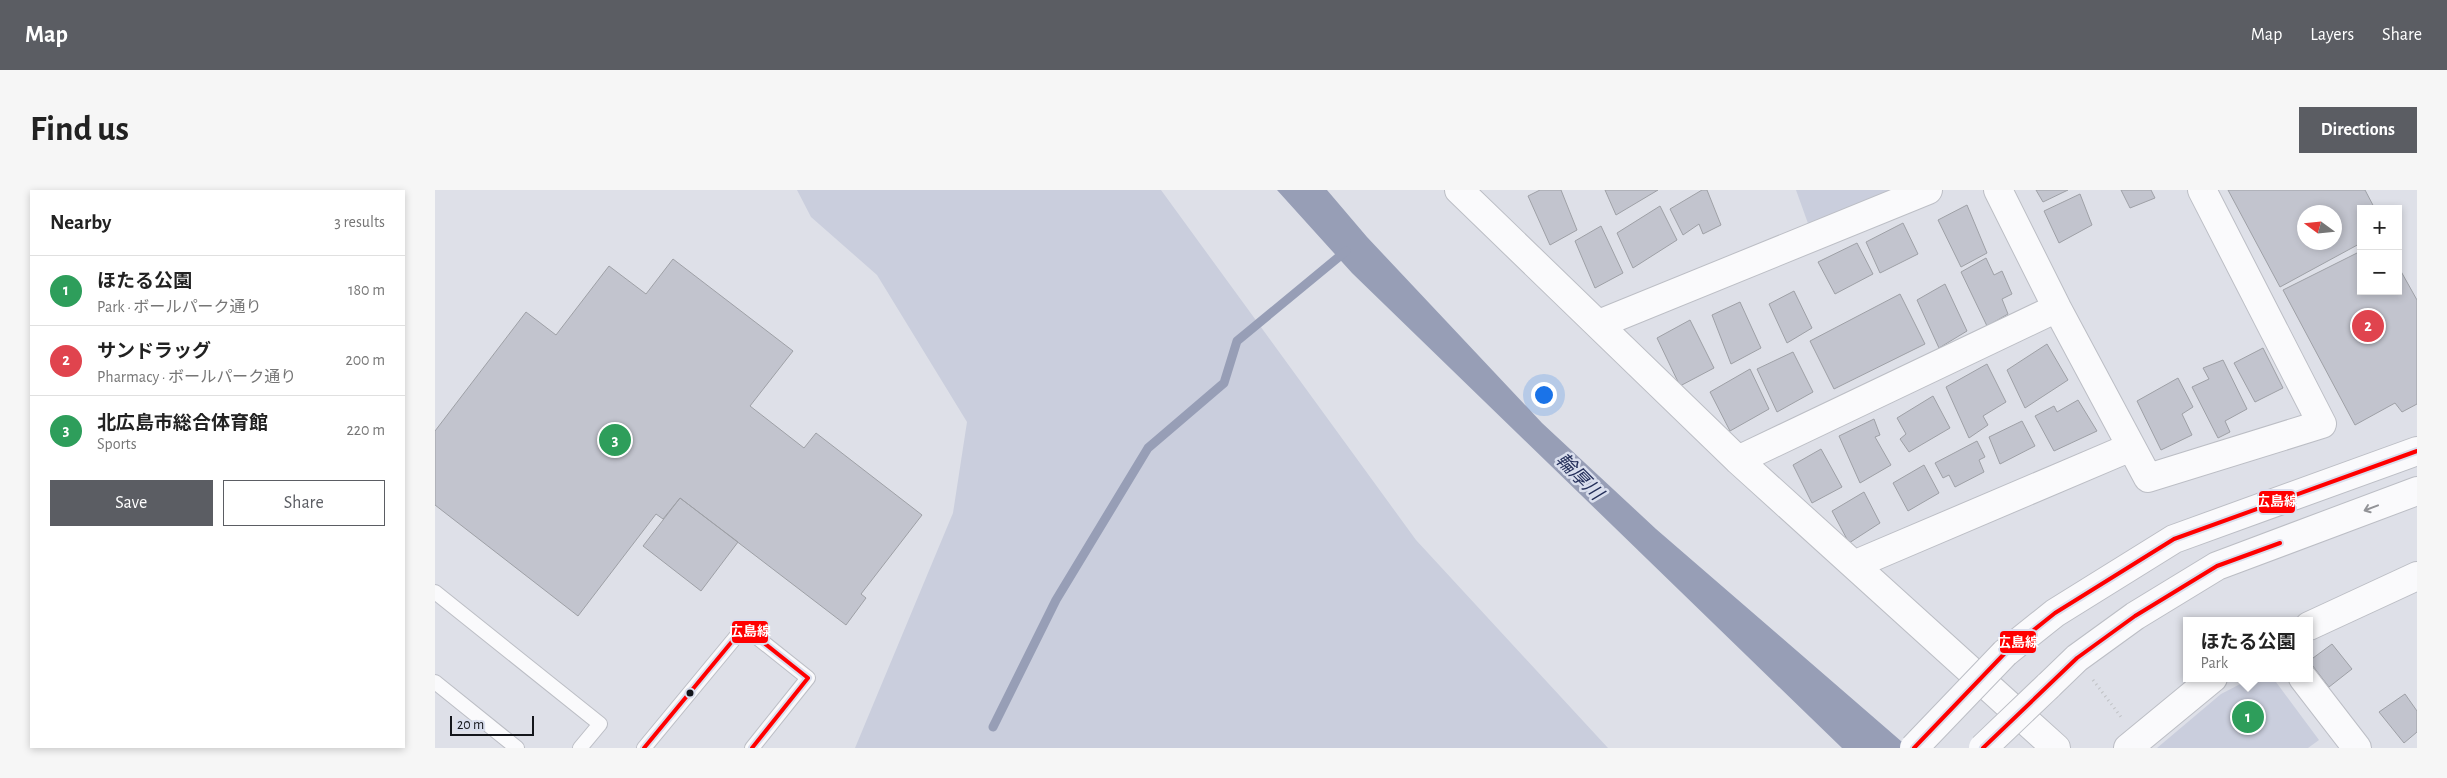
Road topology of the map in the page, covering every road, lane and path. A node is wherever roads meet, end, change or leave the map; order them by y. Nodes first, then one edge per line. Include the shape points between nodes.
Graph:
1 (1459, 190) edge
2 (1928, 190) edge
3 (1997, 190) edge
4 (2202, 190) edge
5 (2057, 308) junction
6 (1599, 324) junction
7 (2131, 447) junction
8 (2417, 451) edge
9 (1738, 460) junction
10 (2417, 491) edge
11 (1856, 564) junction
12 (2417, 576) edge
13 (435, 592) edge
14 (2313, 624) edge
15 (2089, 674) dead end
16 (435, 682) edge
17 (2208, 682) edge
18 (2306, 682) edge
19 (2133, 744) edge
20 (517, 748) edge
21 (581, 748) edge
22 (645, 748) edge
23 (752, 748) edge
24 (1914, 748) edge
25 (1983, 748) edge
26 (2056, 748) edge
27 (2357, 748) edge

1 - 6 street
2 - 6 street
3 - 5 street
4 - 7 street via 2322,424 2148,478
5 - 7 street
5 - 9 street
6 - 9 street
7 - 11 street
8 - 24 street, bridge via 2174,539 2055,613 2005,653
9 - 11 street
10 -> 25 street, bridge via 2217,566 2135,616 2077,658
11 - 26 street
12 - 14 street
13 - 21 lane via 599,724
15 - 19 path
16 - 20 lane
17 - 19 street
18 - 27 street
22 - 23 lane via 743,627 808,678

